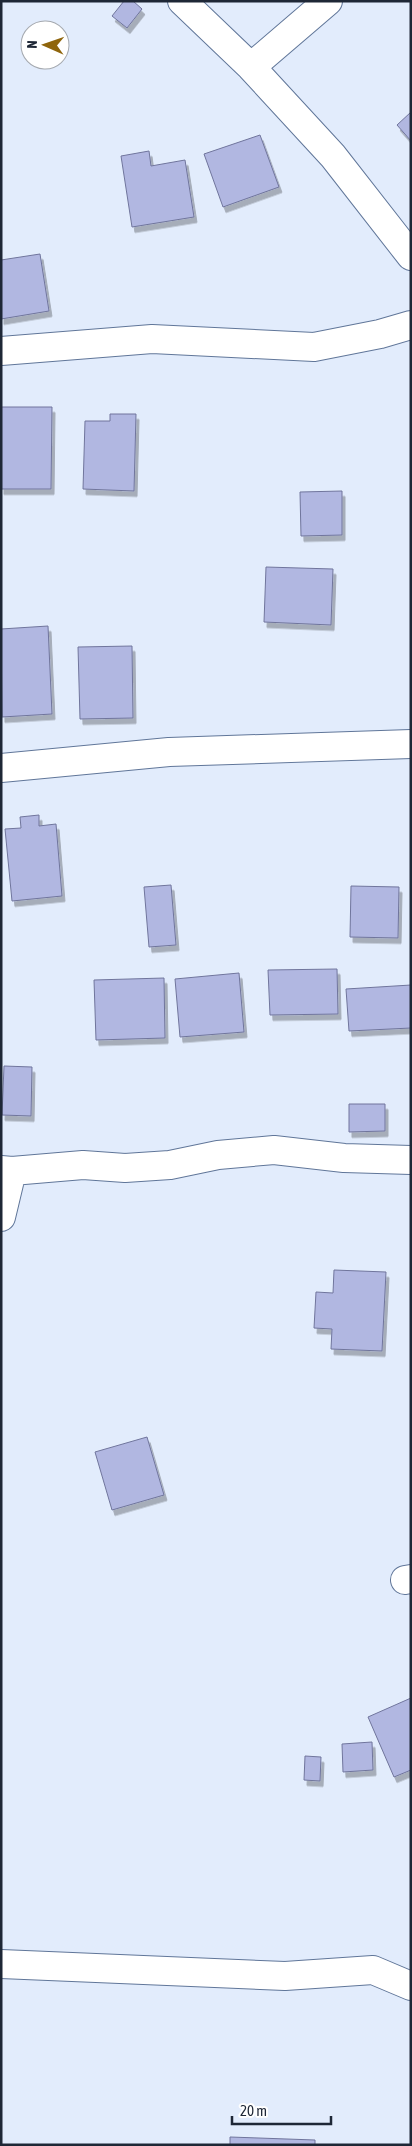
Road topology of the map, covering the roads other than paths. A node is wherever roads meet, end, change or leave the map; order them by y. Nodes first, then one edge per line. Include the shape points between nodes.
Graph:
1 (182, 1) edge
2 (328, 1) edge
3 (251, 67) junction
4 (411, 256) edge
5 (411, 325) edge
6 (1, 351) edge
7 (411, 744) edge
8 (1, 768) edge
9 (411, 1160) edge
10 (7, 1170) edge
11 (1, 1217) edge
12 (1, 1964) edge
13 (411, 1986) edge

1 - 3 street
2 - 3 street
3 - 4 street via 333,156
5 - 6 street via 314,347 152,339
7 - 8 street via 169,752
9 - 10 street via 344,1158 274,1150 218,1155 170,1165 125,1168 83,1165
10 - 11 street
12 - 13 street via 285,1976 373,1970

